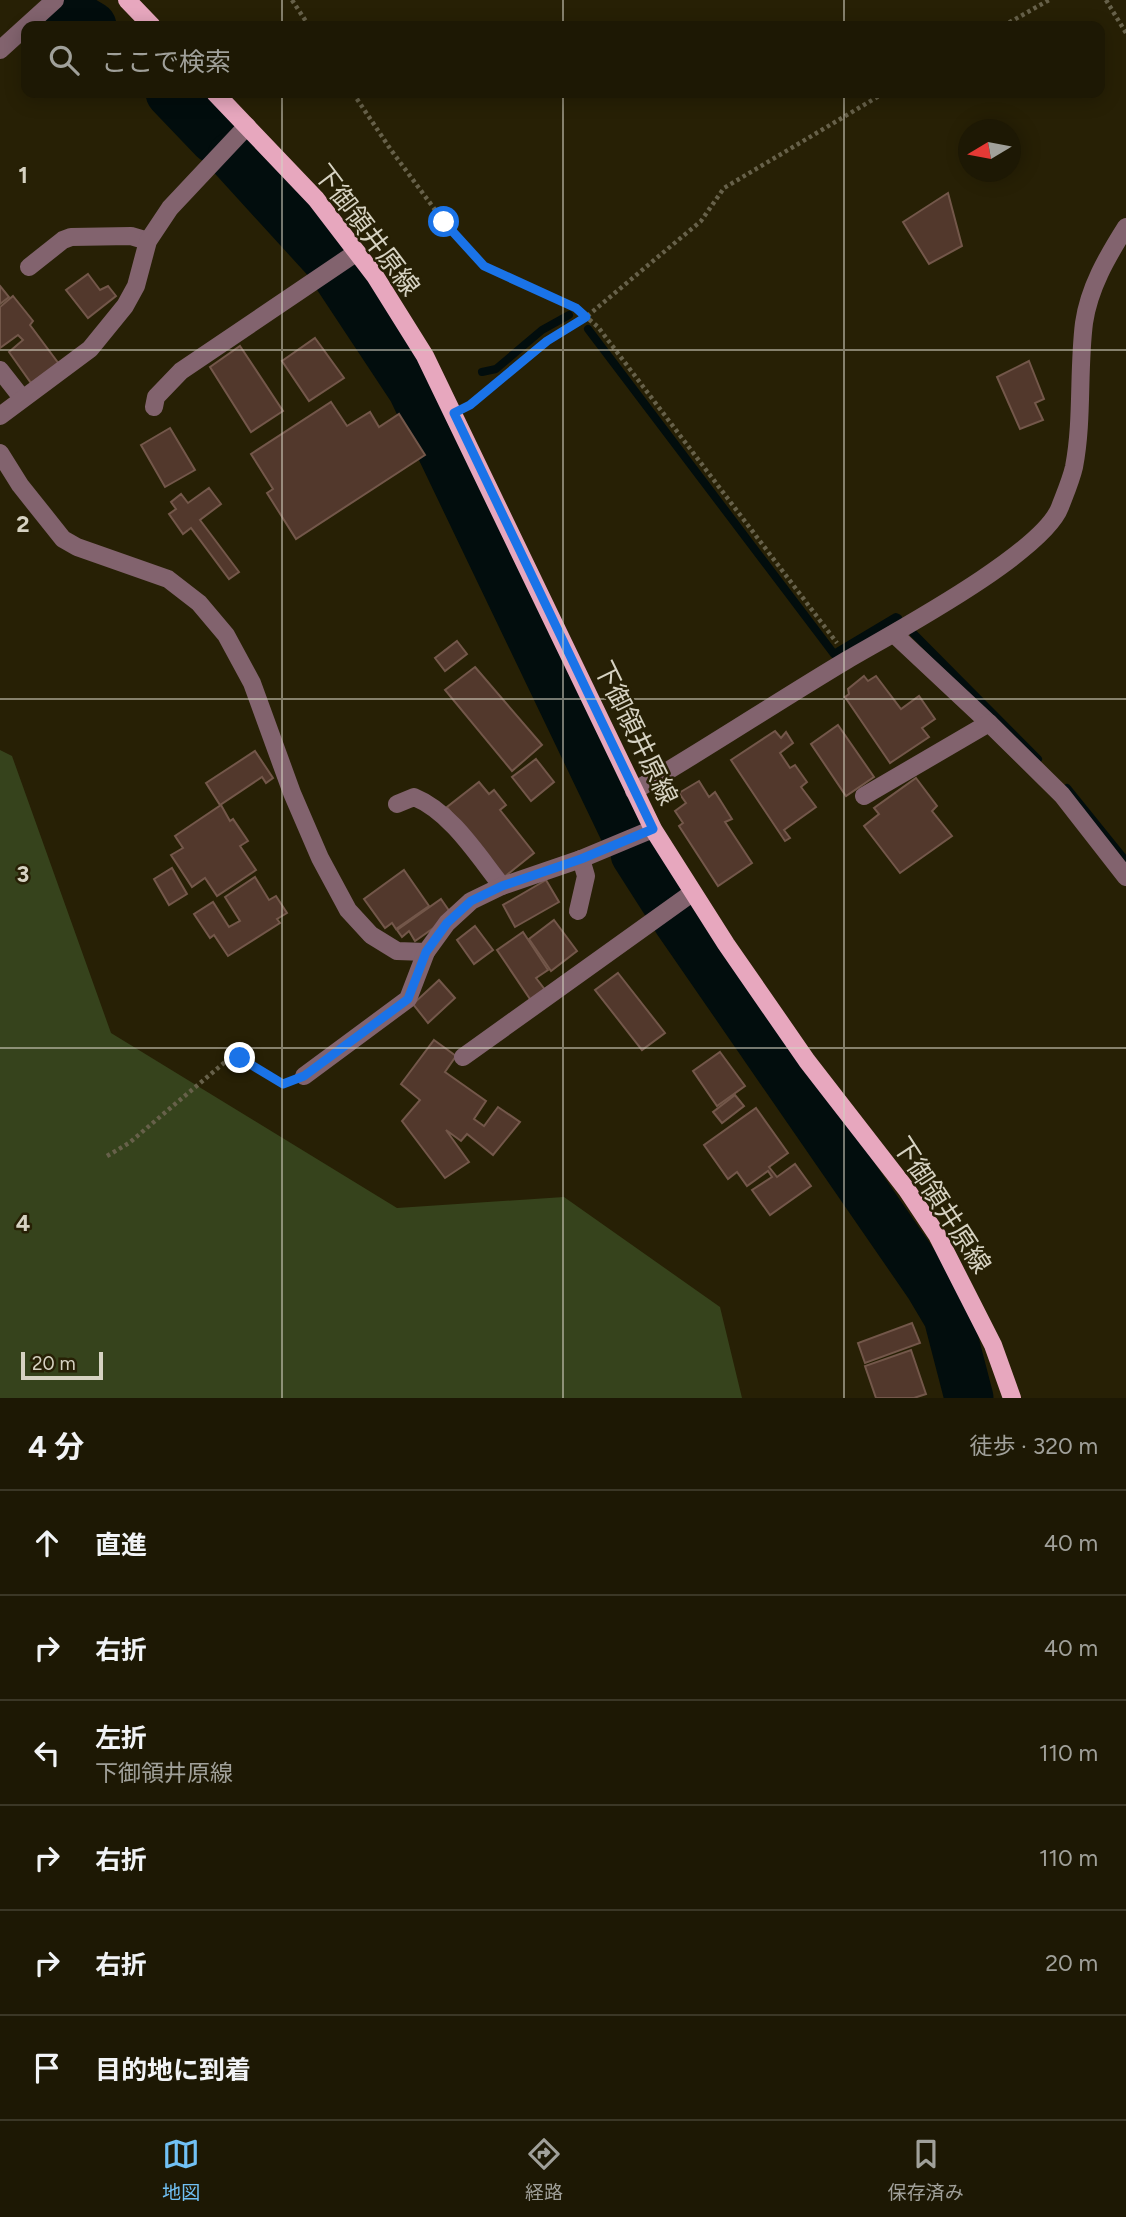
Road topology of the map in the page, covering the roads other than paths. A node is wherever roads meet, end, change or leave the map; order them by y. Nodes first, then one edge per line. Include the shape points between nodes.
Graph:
1 (55, 0) edge
2 (127, 0) edge
3 (32, 21) edge
4 (147, 21) edge
5 (21, 31) edge
6 (0, 50) edge
7 (220, 98) edge
8 (247, 126) junction
9 (1126, 227) edge
10 (148, 242) junction
11 (357, 252) junction
12 (29, 267) dead end
13 (0, 370) edge
14 (22, 398) junction
15 (154, 407) dead end
16 (0, 416) edge
17 (0, 453) edge
18 (894, 634) junction
19 (989, 723) junction
20 (634, 791) junction
21 (864, 796) dead end
22 (397, 804) dead end
23 (653, 829) junction
24 (581, 859) junction
25 (1126, 877) edge
26 (502, 886) junction
27 (692, 893) junction
28 (578, 911) dead end
29 (426, 952) junction
30 (463, 1057) dead end
31 (304, 1076) road end
32 (1012, 1398) edge

1 - 3 street
2 - 4 main road
5 - 6 street
7 - 8 main road, 下御領井原線
8 - 10 street via 170,208
8 - 11 main road, 下御領井原線 via 316,199
9 - 18 street via 1105,260 1084,322 1074,467 1059,511 1019,553
10 - 12 street via 131,236 71,237
10 - 14 street via 136,286 120,312 90,349
11 - 15 street via 181,371 156,397
11 - 20 main road, 下御領井原線 via 425,356
13 - 14 street
14 - 16 street
17 - 29 street via 63,539 168,579 217,624 252,683 292,793 348,910 371,935 397,951
18 - 19 street
18 - 20 street
19 - 21 street
19 - 25 street via 1062,795
20 - 23 main road, 下御領井原線
22 - 26 street via 414,797 423,800 467,842
23 - 24 street
23 - 27 main road, 下御領井原線
24 - 26 street
24 - 28 street via 586,876
26 - 29 street via 471,901
27 - 30 street
27 - 32 main road, 下御領井原線 via 807,1061 937,1236 993,1345
29 - 31 street via 408,999

